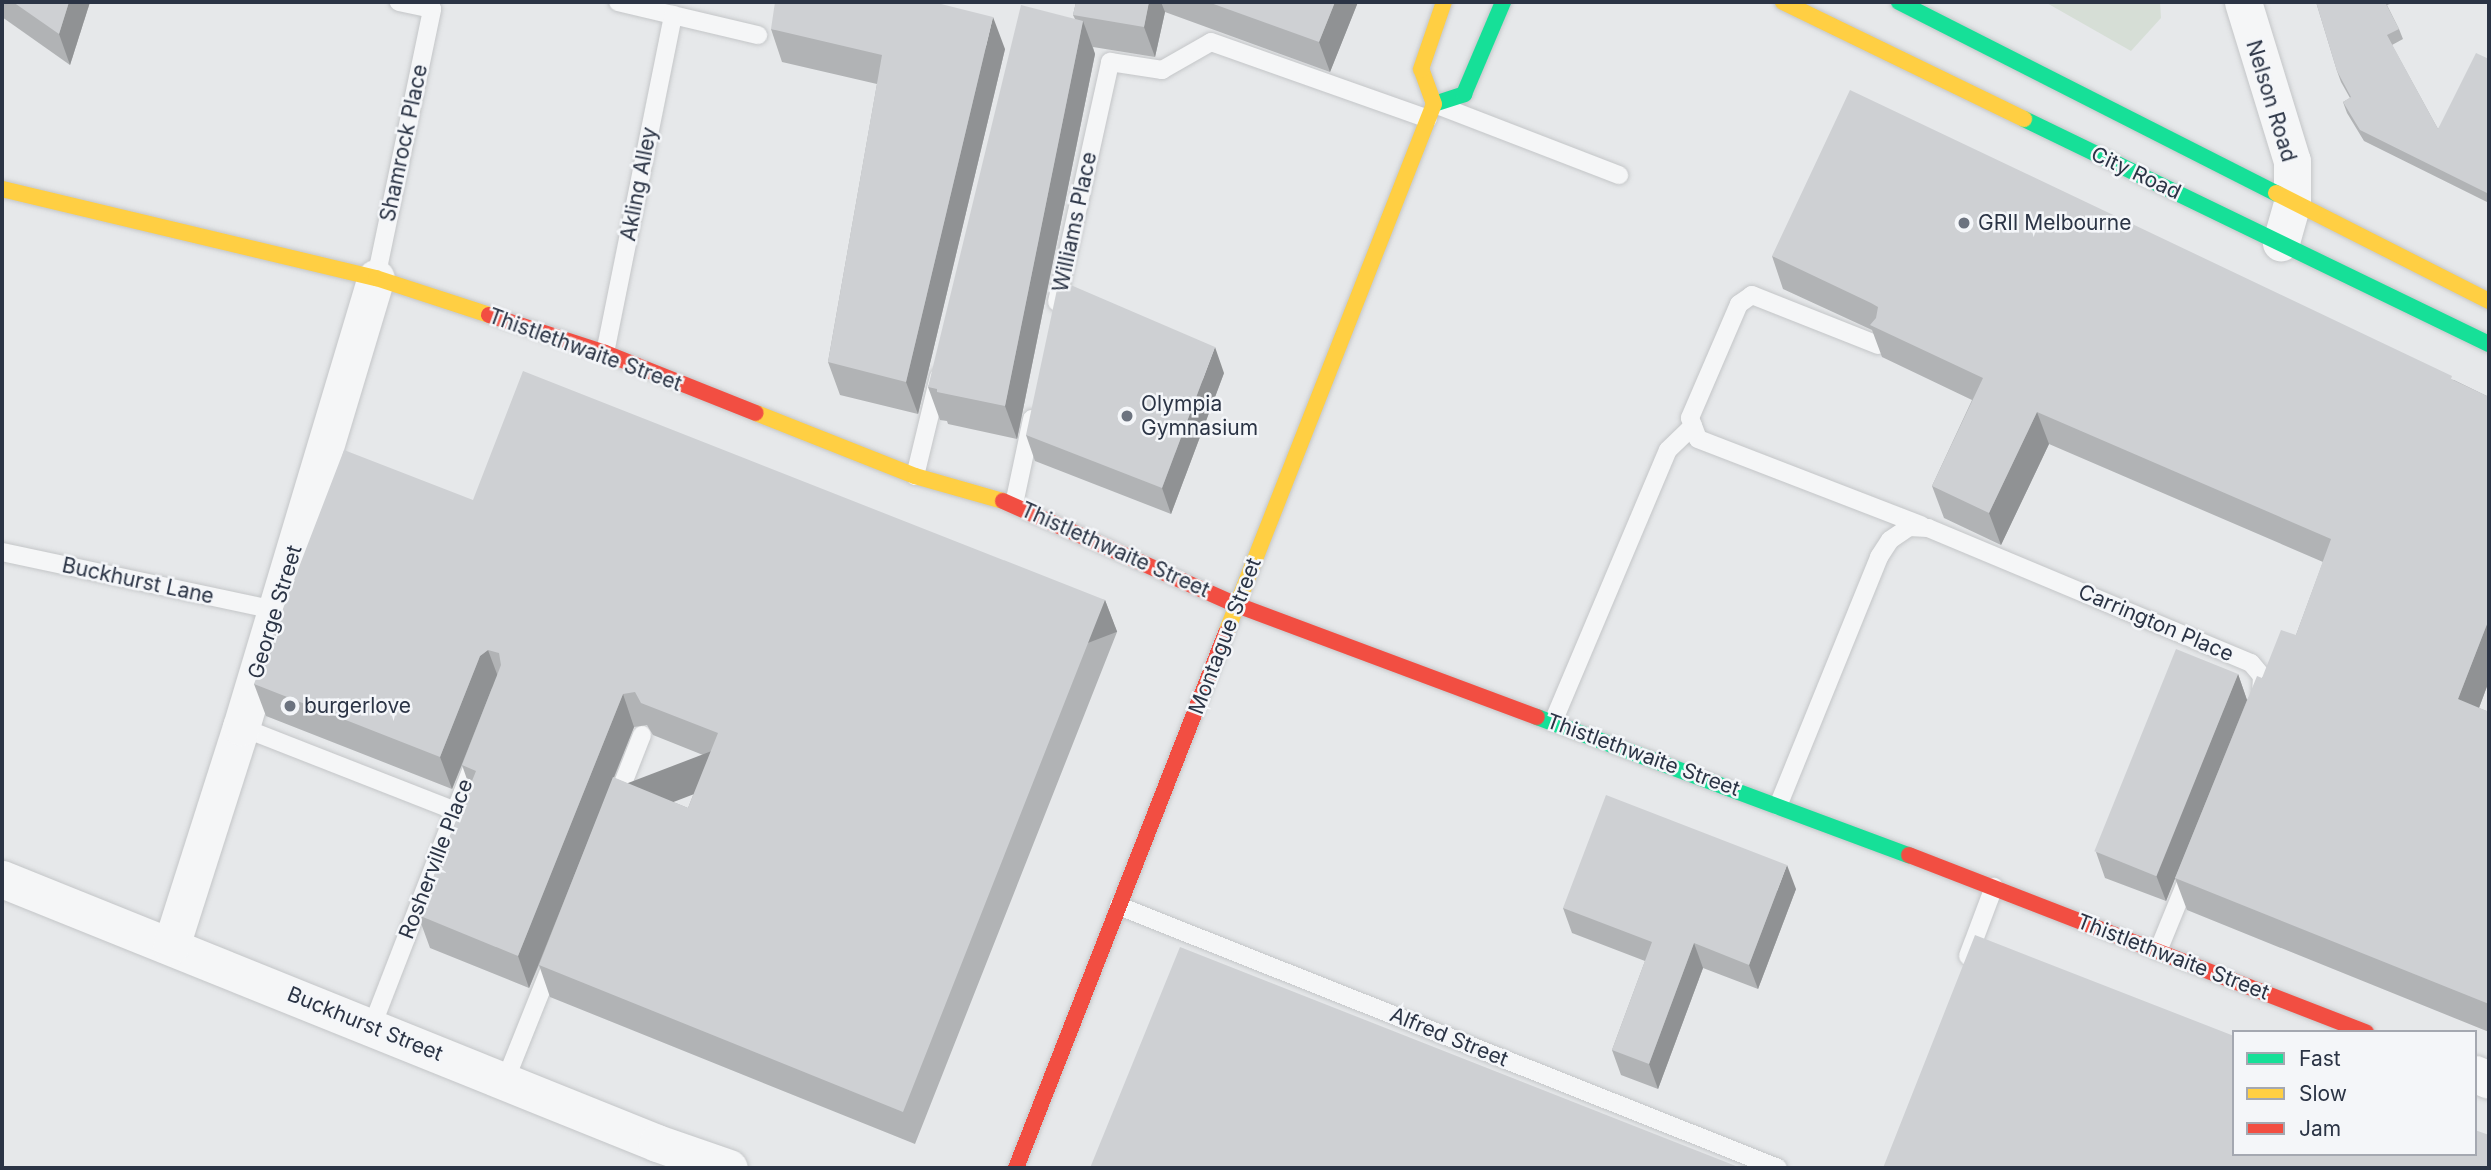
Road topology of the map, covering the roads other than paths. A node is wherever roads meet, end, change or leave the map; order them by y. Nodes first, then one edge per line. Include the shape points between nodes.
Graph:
1 (399, 2) edge
2 (618, 2) edge
3 (1444, 2) edge
4 (1503, 2) edge
5 (1783, 2) edge
6 (1899, 2) edge
7 (2243, 2) edge
8 (673, 15) junction
9 (758, 35) dead end
10 (1431, 112) junction
11 (1619, 175) dead end
12 (2, 189) edge
13 (2291, 203) junction
14 (2281, 242) junction
15 (376, 278) junction
16 (2489, 300) edge
17 (1055, 315) edge
18 (2489, 344) edge
19 (1878, 345) edge
20 (605, 354) junction
21 (944, 356) edge
22 (1037, 395) edge
23 (1693, 426) junction
24 (915, 476) junction
25 (1014, 504) junction
26 (1928, 528) junction
27 (2, 552) edge
28 (1237, 605) junction
29 (275, 610) junction
30 (2252, 720) edge
31 (1553, 722) junction
32 (241, 727) junction
33 (642, 735) edge
34 (483, 741) edge
35 (1778, 806) junction
36 (455, 811) junction
37 (607, 824) edge
38 (2195, 861) edge
39 (2, 878) edge
40 (1994, 887) junction
41 (1119, 906) junction
42 (562, 938) edge
43 (171, 946) junction
44 (2158, 950) junction
45 (1960, 976) edge
46 (372, 1026) junction
47 (2361, 1030) edge
48 (505, 1081) junction
49 (652, 1156) edge
50 (729, 1168) edge
51 (1016, 1168) edge
52 (1778, 1168) edge

1 - 15 lane, Shamrock Place via 432,9
2 - 8 lane
3 - 10 main road via 1421,69
4 - 10 main road via 1465,94
5 - 14 main road, City Road
6 - 13 main road, City Road
7 - 13 street, Nelson Road via 2292,161
8 - 9 lane
8 - 20 lane, Akling Alley
10 - 11 lane
10 - 17 lane, Williams Place via 1211,42 1162,70 1110,62
10 - 28 main road, Montague Street
12 - 15 main road, Thistlethwaite Street
13 - 14 street, Nelson Road
13 - 16 main road, City Road
14 - 18 main road, City Road
15 - 20 main road, Thistlethwaite Street
15 - 29 street, George Street
19 - 23 lane via 1752,295 1739,304 1690,418
20 - 24 main road, Thistlethwaite Street
21 - 24 lane
22 - 25 lane
23 - 26 lane, Carrington Place via 1698,439
23 - 31 lane via 1668,450
24 - 25 main road, Thistlethwaite Street
25 - 28 main road, Thistlethwaite Street
26 - 30 lane, Carrington Place via 2251,663 2262,676 2262,694
26 - 35 lane via 1909,527 1890,540 1879,557
27 - 29 lane, Buckhurst Lane
28 - 31 main road, Thistlethwaite Street
28 - 41 main road, Montague Street
29 - 32 street, George Street
31 - 35 main road, Thistlethwaite Street
32 - 36 lane
32 - 43 street, George Street
33 - 37 lane
34 - 36 lane, Rosherville Place
35 - 40 main road, Thistlethwaite Street
36 - 46 lane, Rosherville Place
38 - 44 lane
39 - 43 street, Buckhurst Street
40 - 44 main road, Thistlethwaite Street
40 - 45 lane
41 - 51 main road, Montague Street
41 - 52 lane, Alfred Street
42 - 48 lane
43 - 46 street, Buckhurst Street
44 - 47 main road, Thistlethwaite Street
46 - 48 street, Buckhurst Street
48 - 49 street, Buckhurst Street
49 - 50 street, Buckhurst Street

